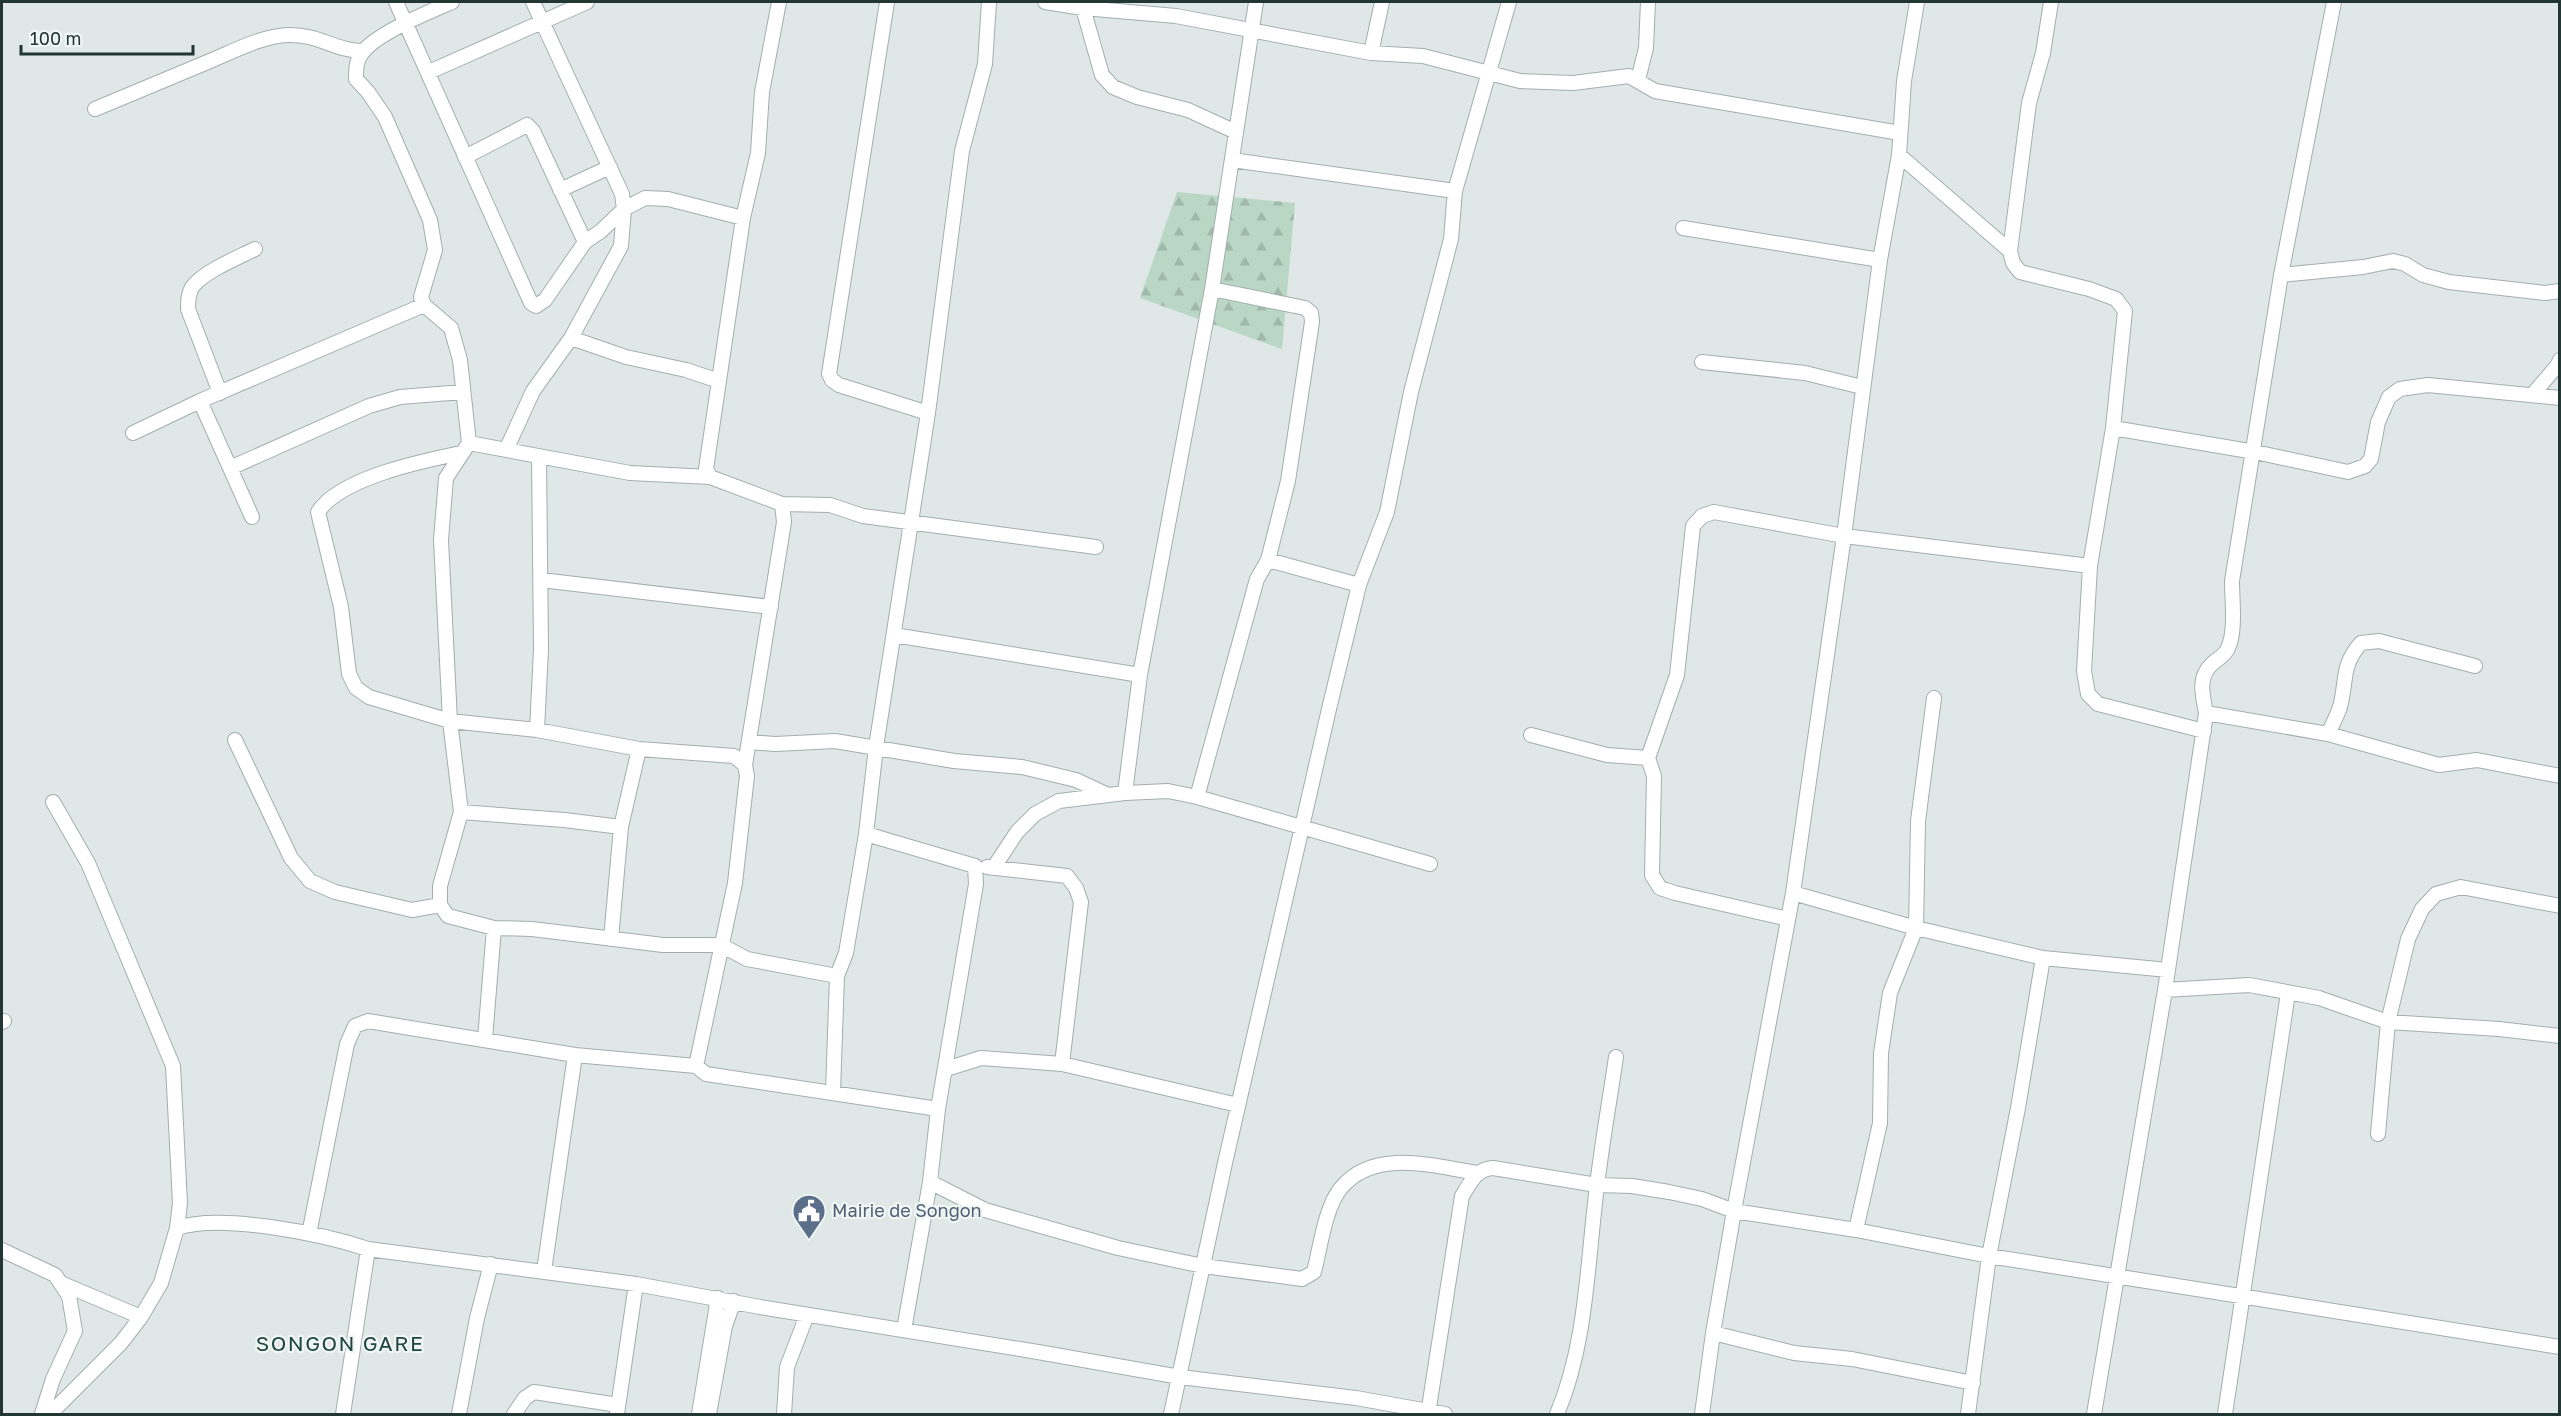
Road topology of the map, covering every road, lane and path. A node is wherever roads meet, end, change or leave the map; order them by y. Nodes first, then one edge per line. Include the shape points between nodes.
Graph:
1 (396, 2) edge
2 (452, 2) edge
3 (532, 2) edge
4 (587, 2) edge
5 (779, 2) edge
6 (887, 2) edge
7 (989, 2) edge
8 (1045, 2) edge
9 (1256, 2) edge
10 (1382, 2) edge
11 (1509, 2) edge
12 (1648, 2) edge
13 (1917, 2) edge
14 (2052, 2) edge
15 (2334, 2) edge
16 (1083, 8) junction
17 (405, 23) junction
18 (543, 23) junction
19 (1251, 31) junction
20 (363, 51) junction
21 (1371, 53) junction
22 (429, 72) junction
23 (1489, 73) junction
24 (1638, 80) junction
25 (95, 109) dead end
26 (1236, 132) junction
27 (1900, 133) junction
28 (1899, 155) junction
29 (465, 157) junction
30 (1232, 160) junction
31 (610, 167) junction
32 (560, 190) junction
33 (1455, 191) junction
34 (624, 209) junction
35 (743, 218) junction
36 (1683, 228) dead end
37 (585, 242) junction
38 (255, 249) dead end
39 (2010, 251) junction
40 (1880, 260) junction
41 (2281, 275) junction
42 (1212, 289) junction
43 (2559, 291) edge
44 (424, 305) junction
45 (571, 338) junction
46 (2559, 360) edge
47 (1702, 362) dead end
48 (719, 381) junction
49 (1862, 387) junction
50 (463, 392) junction
51 (220, 393) junction
52 (2533, 394) junction
53 (2559, 398) edge
54 (200, 401) junction
55 (928, 413) junction
56 (2113, 428) junction
57 (133, 433) dead end
58 (465, 448) junction
59 (506, 450) junction
60 (2254, 452) junction
61 (539, 457) junction
62 (230, 468) junction
63 (710, 477) junction
64 (782, 504) junction
65 (252, 517) dead end
66 (911, 523) junction
67 (1844, 536) junction
68 (1096, 548) dead end
69 (1268, 560) junction
70 (2090, 566) junction
71 (541, 580) junction
72 (1359, 585) junction
73 (771, 607) junction
74 (894, 635) junction
75 (2475, 666) dead end
76 (1140, 675) junction
77 (1934, 698) dead end
78 (2206, 713) junction
79 (450, 721) junction
80 (537, 730) junction
81 (2204, 731) junction
82 (2328, 734) junction
83 (1531, 735) dead end
84 (235, 740) dead end
85 (749, 742) junction
86 (876, 747) junction
87 (639, 749) junction
88 (1648, 758) junction
89 (744, 765) junction
90 (2559, 776) edge
91 (1125, 793) junction
92 (1108, 795) junction
93 (1197, 797) junction
94 (53, 802) dead end
95 (461, 812) junction
96 (621, 828) junction
97 (1301, 829) junction
98 (866, 834) junction
99 (1430, 864) dead end
100 (975, 866) junction
101 (994, 867) junction
102 (1793, 892) junction
103 (440, 905) junction
104 (2559, 906) edge
105 (1788, 918) junction
106 (494, 928) junction
107 (1916, 928) junction
108 (611, 939) junction
109 (721, 945) junction
110 (2043, 958) junction
111 (2168, 970) junction
112 (837, 976) junction
113 (2165, 990) junction
114 (2289, 993) junction
115 (2388, 1022) junction
116 (2559, 1036) edge
117 (485, 1039) junction
118 (574, 1055) junction
119 (1616, 1057) dead end
120 (1062, 1064) junction
121 (696, 1066) junction
122 (946, 1069) junction
123 (833, 1092) junction
124 (1238, 1106) junction
125 (939, 1108) junction
126 (2378, 1134) dead end
127 (1477, 1173) junction
128 (930, 1182) junction
129 (1597, 1185) junction
130 (1734, 1211) junction
131 (177, 1228) junction
132 (1857, 1230) junction
133 (309, 1234) junction
134 (368, 1249) junction
135 (2, 1250) edge
136 (1989, 1256) junction
137 (491, 1264) junction
138 (1203, 1266) junction
139 (544, 1271) junction
140 (2118, 1277) junction
141 (63, 1284) junction
142 (636, 1284) junction
143 (2244, 1297) junction
144 (718, 1298) junction
145 (734, 1301) junction
146 (807, 1315) junction
147 (141, 1317) junction
148 (904, 1330) junction
149 (1713, 1333) junction
150 (2559, 1347) edge
151 (1180, 1377) junction
152 (1973, 1383) junction
153 (617, 1410) edge
154 (1429, 1413) edge
155 (42, 1414) edge
156 (50, 1414) edge
157 (343, 1414) edge
158 (459, 1414) edge
159 (514, 1414) edge
160 (699, 1414) edge
161 (709, 1414) edge
162 (784, 1414) edge
163 (1171, 1414) edge
164 (1445, 1414) edge
165 (1557, 1414) edge
166 (1702, 1414) edge
167 (1968, 1414) edge
168 (2094, 1414) edge
169 (2225, 1414) edge

1 - 17 street
2 - 17 street
3 - 18 street
4 - 18 street
5 - 35 street via 762,92 758,153
6 - 55 street via 829,374 840,385
7 - 55 street via 986,64 962,151
8 - 16 street
9 - 19 street
10 - 21 street
11 - 23 street
12 - 24 street via 1646,48
13 - 27 street
14 - 39 street via 2029,103
15 - 41 street
16 - 19 street via 1176,16
16 - 26 street via 1102,75 1113,87 1137,98 1188,110
17 - 20 street
17 - 22 street
18 - 22 street
18 - 31 street
19 - 21 street
19 - 26 street
20 - 25 street via 346,51 304,35 285,35 247,45
20 - 44 street via 356,64 356,79 385,117 430,220 435,250 422,297
21 - 23 street via 1424,57
22 - 29 street
23 - 24 street via 1520,81 1573,84 1629,76
23 - 33 street
24 - 27 street via 1655,91
26 - 30 street
27 - 28 street
28 - 39 street
28 - 40 street
29 - 32 street via 527,125
29 - 37 street via 531,303 536,306 545,300
30 - 33 street
30 - 42 street
31 - 32 street
31 - 34 street
32 - 37 street
33 - 72 street via 1452,239 1411,392 1387,512
34 - 35 street via 645,198 668,199
34 - 37 street
34 - 45 street via 621,246
35 - 48 street
36 - 40 street
38 - 51 street via 213,271 193,286 188,298 188,309
39 - 56 street via 2020,272 2116,299 2125,311
40 - 49 street
41 - 43 street via 2393,261 2449,282 2545,293
41 - 60 street
42 - 69 street via 1305,308 1311,313 1288,481
42 - 76 street
44 - 50 street via 451,328
44 - 51 street
45 - 48 street
45 - 59 street via 533,391
46 - 52 street
47 - 49 street via 1805,373
48 - 63 street via 706,469
49 - 67 street
50 - 58 street
50 - 62 street via 400,397 369,406
51 - 54 street
52 - 53 street
52 - 60 street via 2428,384 2400,390 2389,397 2378,422 2370,459 2365,466 2348,472
54 - 57 street
54 - 62 street
55 - 66 street
56 - 60 street
56 - 70 street
58 - 59 street
58 - 79 street via 446,478 441,540
58 - 79 street via 354,484 324,502 318,512 341,607 349,674 356,688 369,697
59 - 61 street
60 - 78 street via 2232,581 2229,647 2205,676 2201,689
61 - 63 street via 630,473
61 - 71 street
62 - 65 street
63 - 64 street
64 - 66 street via 830,505 863,516
64 - 73 street via 784,522
66 - 68 street
66 - 74 street
67 - 70 street
67 - 88 street via 1714,512 1702,516 1693,526 1677,675
67 - 102 street
69 - 72 street
69 - 93 street via 1257,579
70 - 81 street via 2084,671 2088,694 2098,704
71 - 73 street
71 - 80 street
72 - 97 street
73 - 85 street
74 - 76 street
74 - 86 street
75 - 82 street via 2379,641 2361,643 2351,654 2343,675 2340,706
76 - 91 street
77 - 107 street via 1918,821
78 - 81 street
78 - 82 street
79 - 80 street
79 - 95 street
80 - 87 street
81 - 111 street
82 - 90 street via 2439,765 2477,760
83 - 88 street via 1607,755
84 - 103 street via 291,858 310,881 335,892 412,910
85 - 86 street via 834,741
85 - 89 street
86 - 92 street via 954,761 1022,767 1076,780
86 - 98 street
87 - 89 street via 734,756
87 - 96 street
88 - 105 street via 1654,777 1652,874 1660,888
89 - 109 street via 747,776 735,883
91 - 92 street
91 - 93 street via 1168,791
92 - 101 street via 1059,801 1035,814 1017,832
93 - 97 street
94 - 131 street via 88,863 173,1066 180,1203
95 - 96 street
95 - 103 street via 440,886
96 - 108 street
97 - 99 street
97 - 124 street
98 - 100 street
98 - 112 street via 846,953
100 - 101 street
100 - 122 street via 976,884
101 - 120 street via 1067,876 1081,902
102 - 105 street
102 - 107 street
103 - 106 street via 448,916
104 - 115 street via 2461,886 2436,894 2422,909 2408,939
105 - 130 street
106 - 108 street
106 - 117 street
107 - 110 street
107 - 132 street via 1890,993 1881,1053 1880,1123
108 - 109 street via 663,945
109 - 112 street via 747,959
109 - 121 street
110 - 111 street
110 - 136 street
111 - 113 street
112 - 123 street
113 - 114 street via 2249,985
113 - 140 street
114 - 115 street via 2319,998
114 - 143 street
115 - 116 street
115 - 126 street
117 - 118 street
117 - 133 street via 368,1021 355,1026 347,1044
118 - 121 street
118 - 139 street
119 - 129 street
120 - 122 street via 981,1058
120 - 124 street
121 - 123 street via 706,1074
122 - 125 street
123 - 125 street
124 - 138 street
125 - 128 street
127 - 129 street via 1493,1168
127 - 138 street via 1407,1161 1370,1167 1340,1188 1330,1208 1314,1272 1302,1278
127 - 154 street via 1462,1196
128 - 138 street via 1002,1216 1118,1248
128 - 148 street
129 - 130 street via 1632,1186 1702,1198
129 - 165 street via 1572,1375
130 - 132 street
130 - 149 street
131 - 133 street via 232,1223
131 - 147 street via 161,1283
132 - 136 street
133 - 134 street
134 - 137 street
134 - 157 street
135 - 141 street via 55,1275
136 - 140 street
136 - 152 street
137 - 139 street
137 - 158 street
138 - 151 street
139 - 142 street
140 - 143 street
140 - 168 street
141 - 147 street
141 - 155 street via 75,1331 52,1378
142 - 144 street
142 - 153 street
143 - 150 street
143 - 169 street
144 - 145 street
144 - 160 street
145 - 146 street
145 - 161 street
146 - 148 street
146 - 162 street via 787,1367
147 - 156 street via 121,1343
148 - 151 street
149 - 152 street via 1794,1353 1852,1359
149 - 166 street
151 - 154 street via 1356,1398
151 - 163 street
152 - 167 street
153 - 159 street via 534,1392
154 - 164 street

